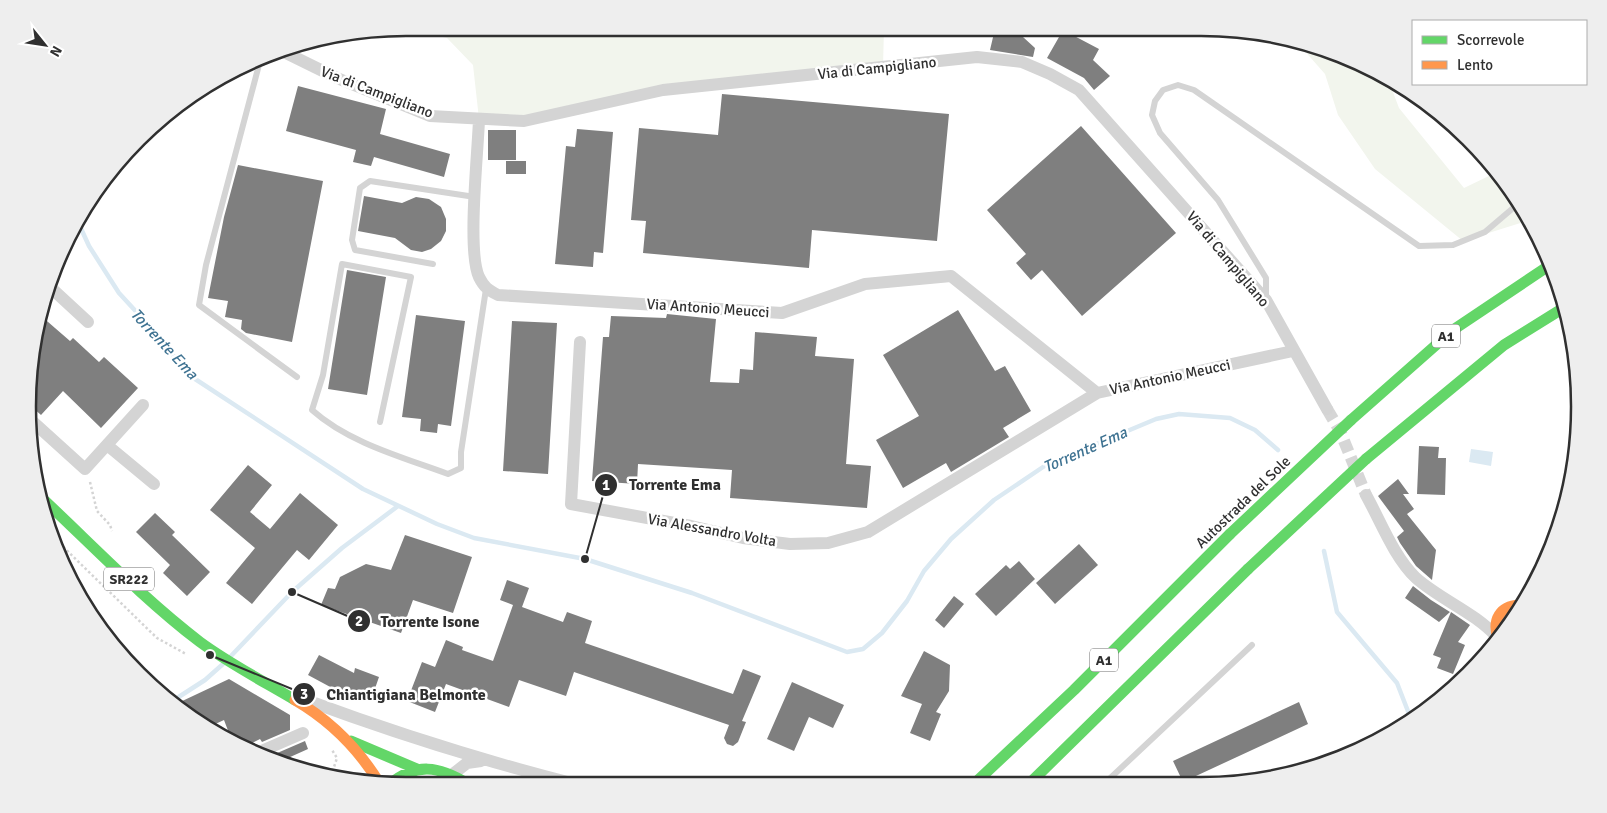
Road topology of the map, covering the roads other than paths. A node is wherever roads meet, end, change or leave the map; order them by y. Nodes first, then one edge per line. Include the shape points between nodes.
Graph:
1 (290, 55) edge
2 (258, 67) edge
3 (480, 119) junction
4 (476, 198) junction
5 (1513, 208) edge
6 (433, 264) dead end
7 (1544, 269) edge
8 (486, 289) junction
9 (55, 291) edge
10 (1266, 300) junction
11 (1558, 311) edge
12 (88, 322) dead end
13 (580, 342) dead end
14 (1293, 351) junction
15 (297, 377) dead end
16 (1097, 393) junction
17 (143, 405) dead end
18 (1327, 409) tunnel mouth
19 (380, 422) dead end
20 (37, 425) edge
21 (107, 445) junction
22 (154, 484) dead end
23 (1366, 496) tunnel mouth
24 (50, 507) edge
25 (1512, 606) edge
26 (1501, 611) junction
27 (1476, 617) junction
28 (1496, 629) edge
29 (1493, 634) edge
30 (1252, 644) dead end
31 (283, 691) junction
32 (303, 733) dead end
33 (350, 740) junction
34 (266, 749) edge
35 (486, 761) junction
36 (417, 769) junction
37 (374, 775) edge
38 (455, 775) junction
39 (399, 777) edge
40 (458, 777) edge
41 (548, 777) edge
42 (981, 777) edge
43 (1036, 777) edge
44 (1111, 777) edge

1 - 3 street, Via di Campigliano via 336,78 430,116
2 - 15 lane via 206,265 199,305
3 - 4 street
3 - 10 street, Via di Campigliano via 524,121 663,90 977,57 1022,62 1079,90
4 - 6 lane via 370,181 360,188 352,240 355,250
4 - 8 street via 474,246 478,275
5 - 10 lane via 1485,232 1453,245 1419,246 1194,90 1178,85 1163,90 1155,101 1152,115 1160,134 1218,200 1266,278
7 - 42 main road, Autostrada del Sole / A1, bridge via 1453,330 1351,420
8 - 16 street, Via Antonio Meucci via 498,295 782,313 865,284 952,276
8 - 19 lane via 461,468 448,474 392,454 330,426 312,410 323,375 342,264 411,277
9 - 12 street
10 - 14 street, Via di Campigliano
11 - 43 main road, A1, bridge via 1504,345 1366,459 1248,569
13 - 16 street, Via Alessandro Volta via 571,504 743,538 790,544 828,543 868,532
14 - 16 street, Via Antonio Meucci
14 - 18 street, Via di Campigliano
17 - 21 street
20 - 21 street via 85,469
21 - 22 street
23 - 27 street via 1398,554 1416,578
24 - 31 main road, SR222 via 175,621 218,654
25 - 26 main road
26 - 27 street via 1487,619
26 - 28 main road
27 - 29 street
30 - 44 lane
31 - 33 main road, SR222
31 - 35 street via 394,732
32 - 34 street
33 - 36 main road, SR222
33 - 37 main road, SR222
35 - 38 street via 466,763
35 - 41 street
36 - 38 main road, SR222 via 435,768
36 - 39 main road, SR222
38 - 40 main road, SR222

